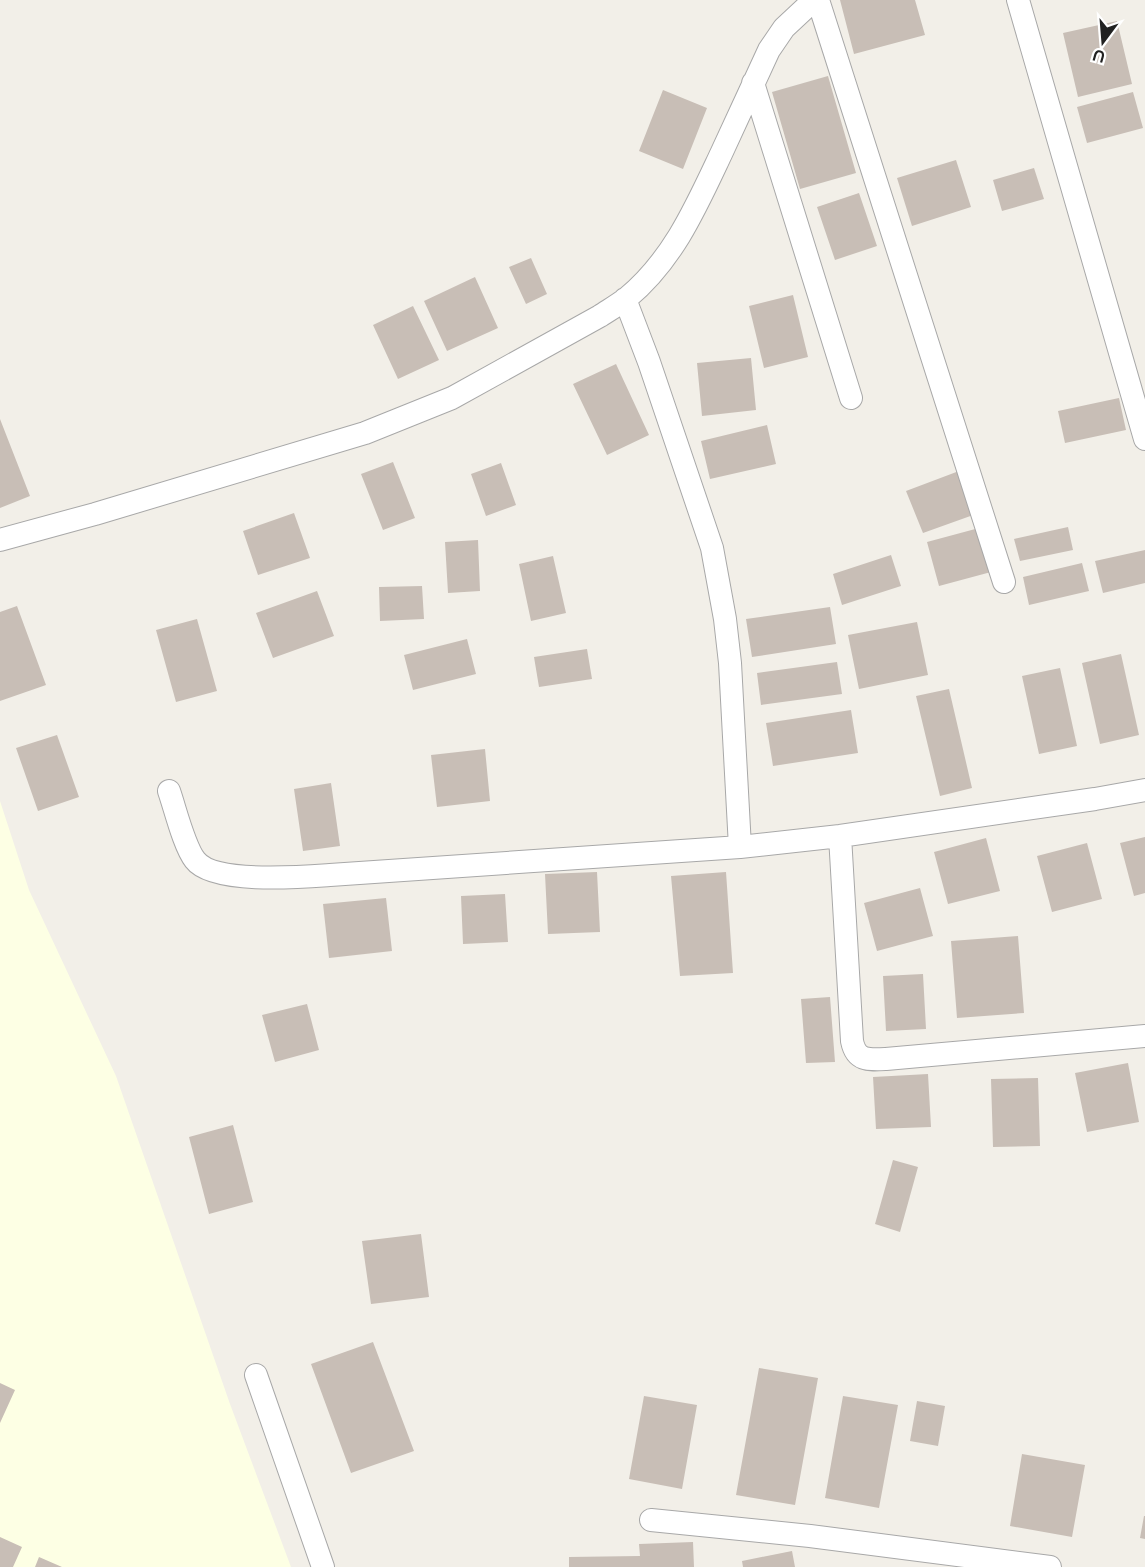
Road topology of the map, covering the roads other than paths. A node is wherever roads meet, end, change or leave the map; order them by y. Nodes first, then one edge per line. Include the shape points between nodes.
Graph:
1 (816, 0) edge
2 (1018, 0) edge
3 (753, 83) junction
4 (626, 299) junction
5 (850, 398) dead end
6 (1143, 425) edge
7 (0, 540) edge
8 (1004, 582) dead end
9 (169, 790) dead end
10 (1145, 790) edge
11 (840, 836) junction
12 (740, 847) junction
13 (1145, 1036) edge
14 (256, 1375) dead end
15 (651, 1520) dead end
16 (323, 1567) edge
17 (1050, 1567) edge

1 - 3 street via 784,28 768,50
1 - 8 street
2 - 6 street
3 - 4 street via 684,231
3 - 5 street
4 - 7 street via 452,398 365,433
4 - 12 street via 712,548 730,663
9 - 12 street via 195,861 209,870 232,875 330,875
10 - 11 street
11 - 12 street
11 - 13 street via 852,1041 858,1056 886,1059
14 - 16 street
15 - 17 street

